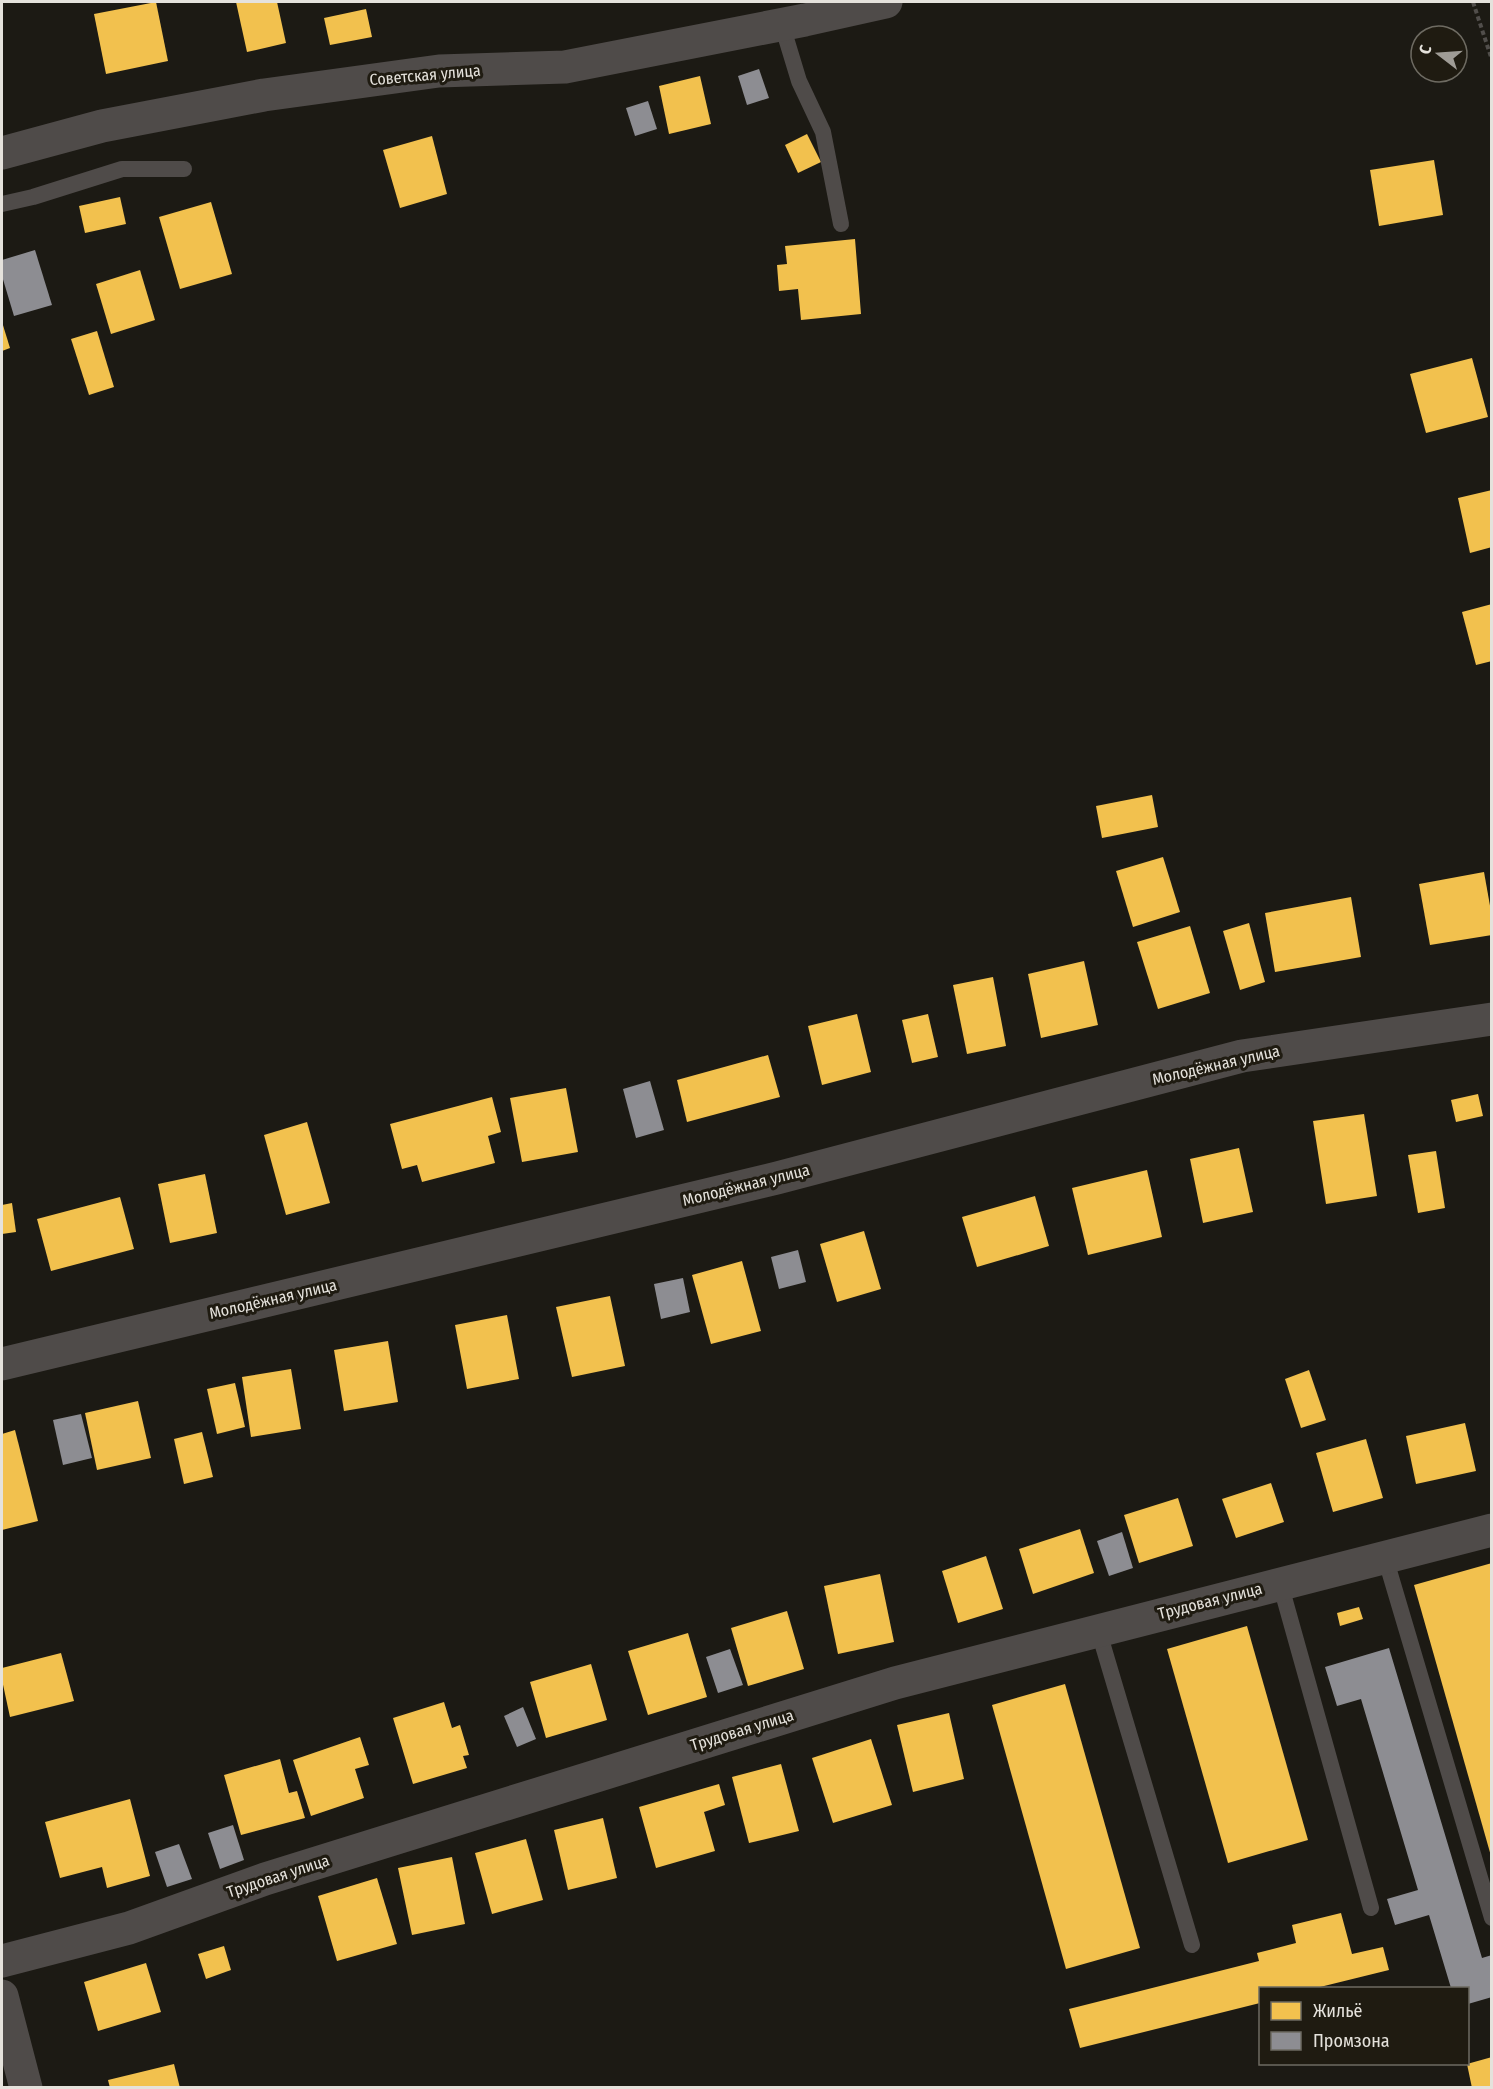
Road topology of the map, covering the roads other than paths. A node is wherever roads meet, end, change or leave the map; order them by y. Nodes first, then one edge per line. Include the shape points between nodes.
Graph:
1 (886, 2) edge
2 (782, 25) junction
3 (2, 153) edge
4 (184, 169) dead end
5 (2, 204) edge
6 (841, 224) dead end
7 (1491, 1019) edge
8 (2, 1364) edge
9 (1491, 1530) edge
10 (1384, 1557) junction
11 (1280, 1584) junction
12 (1098, 1629) junction
13 (1371, 1908) dead end
14 (1491, 1918) edge
15 (1192, 1945) dead end
16 (2, 1960) edge
17 (2, 1996) edge
18 (26, 2088) edge

1 - 2 street, Советская улица
2 - 3 street, Советская улица via 565,67 440,71 264,95 102,126
2 - 6 lane via 799,81 823,132
4 - 5 lane via 122,169
7 - 8 street, Молодёжная улица via 1242,1056 777,1178
9 - 10 street, Трудовая улица
10 - 11 street, Трудовая улица
10 - 14 lane
11 - 12 street, Трудовая улица
11 - 13 lane
12 - 15 lane
12 - 16 street, Трудовая улица via 895,1683 265,1879 129,1928
17 - 18 street

